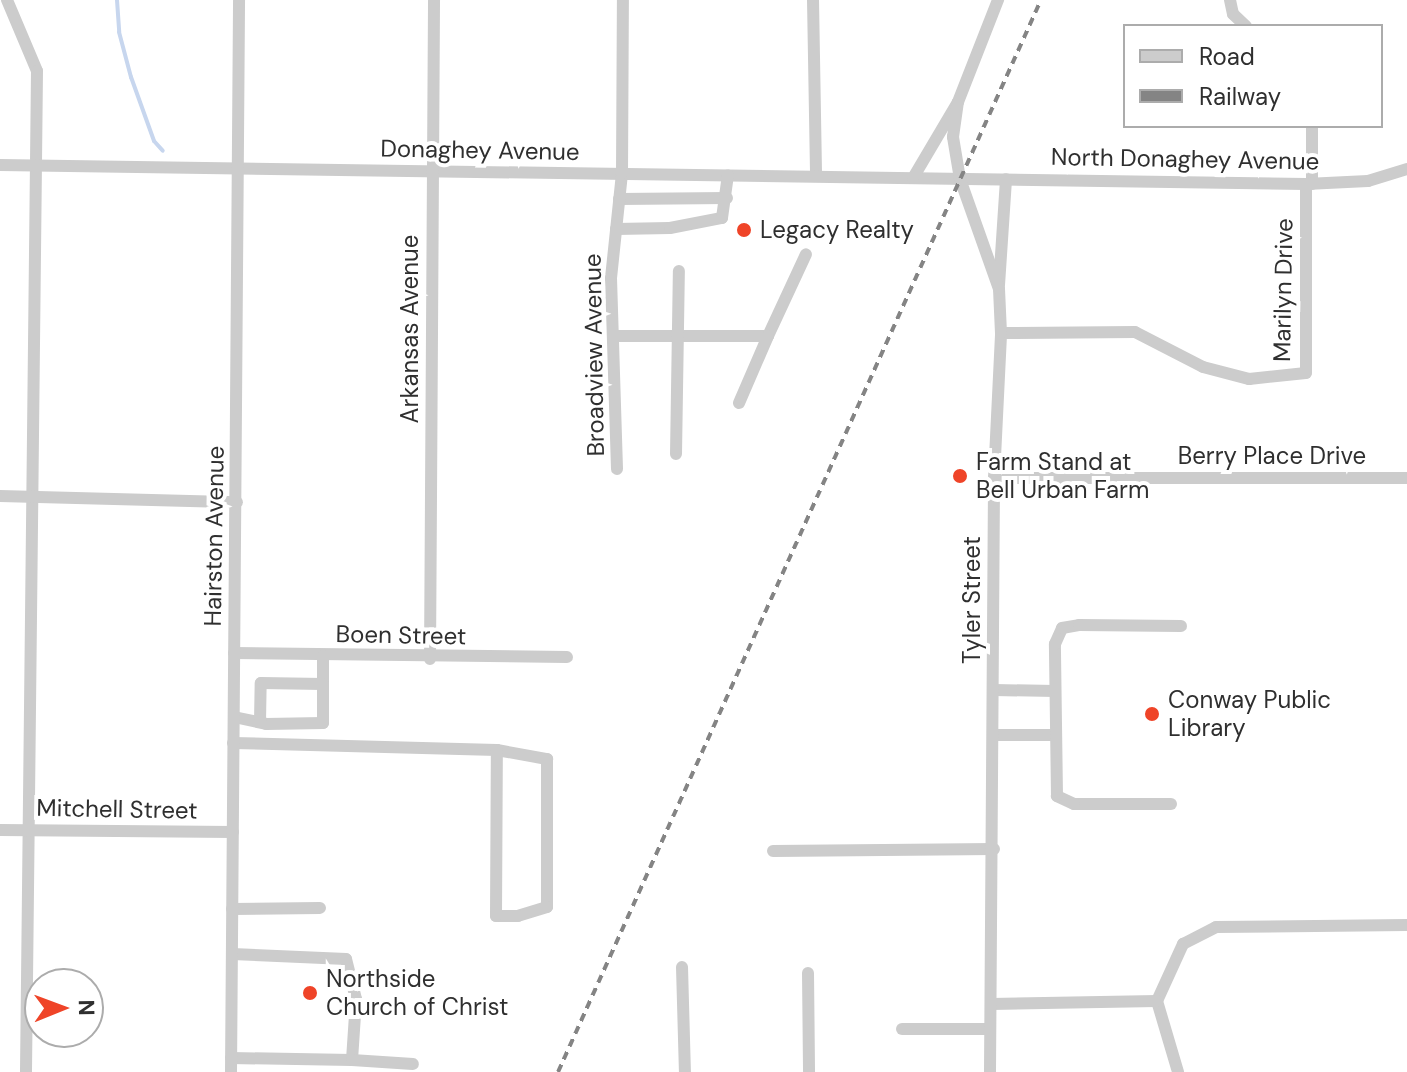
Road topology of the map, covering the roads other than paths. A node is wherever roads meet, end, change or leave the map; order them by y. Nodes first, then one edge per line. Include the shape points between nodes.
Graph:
1 (7, 0) edge
2 (239, 0) edge
3 (434, 0) edge
4 (623, 0) edge
5 (813, 0) edge
6 (998, 0) edge
7 (1230, 0) edge
8 (1244, 24) edge
9 (958, 102) junction
10 (1312, 128) edge
11 (0, 165) edge
12 (37, 166) junction
13 (238, 168) junction
14 (1407, 169) edge
15 (433, 171) junction
16 (622, 173) junction
17 (728, 175) junction
18 (816, 176) junction
19 (913, 178) junction
20 (960, 179) junction
21 (1006, 179) junction
22 (1309, 184) junction
23 (727, 198) junction
24 (619, 199) junction
25 (616, 229) junction
26 (806, 254) dead end
27 (679, 271) dead end
28 (999, 289) junction
29 (1001, 333) junction
30 (678, 335) junction
31 (613, 336) junction
32 (768, 336) junction
33 (739, 403) dead end
34 (676, 454) dead end
35 (617, 469) dead end
36 (994, 478) junction
37 (1407, 478) edge
38 (0, 496) edge
39 (31, 497) junction
40 (237, 502) junction
41 (1181, 626) dead end
42 (234, 653) junction
43 (323, 656) junction
44 (567, 657) dead end
45 (430, 659) junction
46 (323, 684) junction
47 (994, 690) junction
48 (1055, 691) junction
49 (234, 717) junction
50 (260, 722) junction
51 (994, 735) junction
52 (1055, 735) junction
53 (233, 743) junction
54 (497, 750) junction
55 (1171, 804) dead end
56 (0, 830) edge
57 (29, 830) junction
58 (233, 832) junction
59 (994, 849) junction
60 (773, 851) dead end
61 (320, 908) dead end
62 (232, 909) junction
63 (1407, 925) edge
64 (232, 954) junction
65 (682, 967) dead end
66 (808, 973) dead end
67 (1157, 1001) junction
68 (991, 1004) junction
69 (902, 1029) dead end
70 (990, 1029) junction
71 (231, 1058) junction
72 (352, 1060) junction
73 (413, 1064) dead end
74 (26, 1072) edge
75 (231, 1072) edge
76 (685, 1072) edge
77 (809, 1072) edge
78 (990, 1072) edge
79 (1178, 1072) edge

1 - 12 street via 37,71
2 - 13 street, Hairston Avenue
3 - 15 street, Arkansas Avenue
4 - 16 street, Broadview Avenue
5 - 18 street
6 - 9 street, Tyler Street
7 - 8 street via 1233,14
9 - 19 street
9 - 20 street, Tyler Street via 953,137
10 - 22 street
11 - 12 street, Donaghey Avenue
12 - 13 street, Donaghey Avenue
12 - 39 street
13 - 15 street, Donaghey Avenue
13 - 40 street, Hairston Avenue
14 - 22 street, North Donaghey Avenue via 1368,181
15 - 16 street, Donaghey Avenue
15 - 45 street, Arkansas Avenue
16 - 17 street, Donaghey Avenue
16 - 24 street, Broadview Avenue
17 - 18 street, Donaghey Avenue
17 - 23 street
18 - 19 street, Donaghey Avenue
19 - 20 street, Donaghey Avenue
20 - 21 street, North Donaghey Avenue
20 - 28 street, Tyler Street
21 - 22 street, North Donaghey Avenue
21 - 28 street
22 - 29 street, Marilyn Drive via 1306,373 1249,379 1203,367 1135,332
23 - 24 street
23 - 25 street via 722,218 699,225
24 - 25 street, Broadview Avenue
25 - 31 street, Broadview Avenue
26 - 32 street
27 - 30 street
28 - 29 street, Tyler Street
29 - 36 street, Tyler Street
30 - 31 street
30 - 32 street
30 - 34 street
31 - 35 street, Broadview Avenue
32 - 33 street
36 - 37 street, Berry Place Drive
36 - 47 street, Tyler Street
38 - 39 street
39 - 40 street
39 - 57 street
40 - 42 street, Hairston Avenue
41 - 48 street via 1062,628 1055,644
42 - 43 street, Boen Street
42 - 49 street, Hairston Avenue
43 - 45 street, Boen Street
43 - 46 street
44 - 45 street, Boen Street
46 - 50 street via 261,683
46 - 50 street via 323,723
47 - 48 street
47 - 51 street, Tyler Street
48 - 52 street
49 - 50 street
49 - 53 street, Hairston Avenue
51 - 52 street
51 - 59 street, Tyler Street
52 - 55 street via 1054,786 1064,803
53 - 54 street
53 - 58 street, Hairston Avenue
54 - 54 street via 547,759 547,907 518,916 496,916
56 - 57 street, Mitchell Street
57 - 58 street, Mitchell Street
57 - 74 street
58 - 62 street, Hairston Avenue
59 - 60 street
59 - 68 street, Tyler Street
61 - 62 street
62 - 64 street, Hairston Avenue
63 - 67 street via 1216,927 1183,944
64 - 71 street, Hairston Avenue
64 - 72 street via 346,959 356,999
65 - 76 street
66 - 77 street
67 - 68 street
67 - 79 street
68 - 70 street, Tyler Street
69 - 70 street
70 - 78 street, Tyler Street
71 - 72 street
71 - 75 street, Hairston Avenue
72 - 73 street

